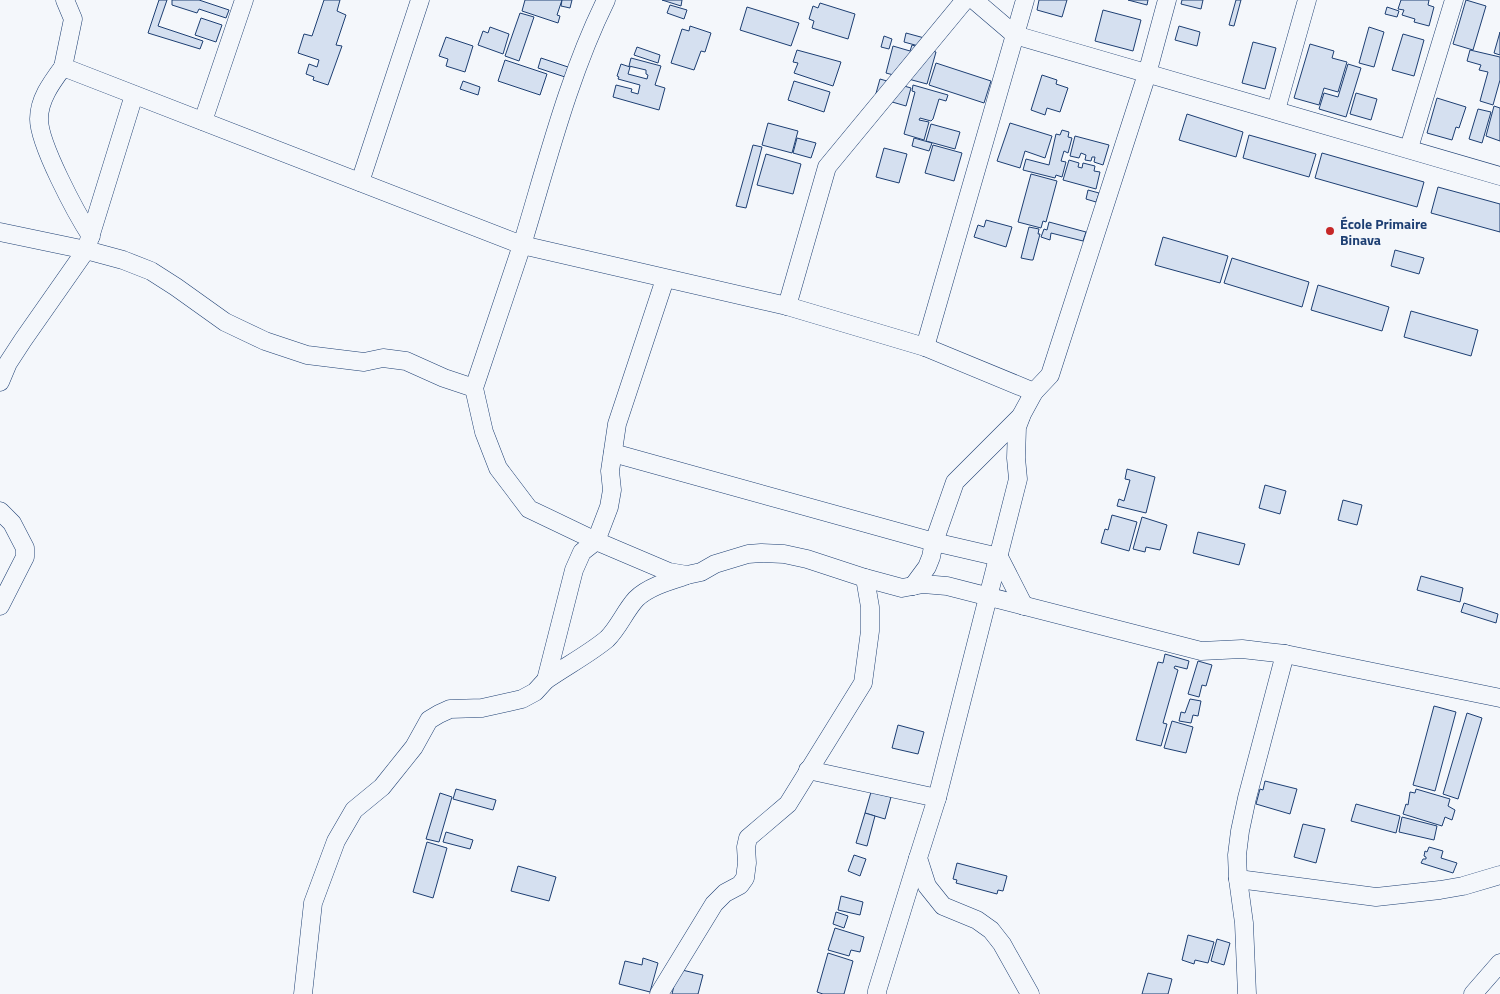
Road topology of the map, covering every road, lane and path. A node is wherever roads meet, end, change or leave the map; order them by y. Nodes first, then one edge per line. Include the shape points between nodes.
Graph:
1 (65, 0) edge
2 (244, 0) edge
3 (420, 0) edge
4 (606, 0) edge
5 (965, 0) edge
6 (974, 0) edge
7 (1025, 0) edge
8 (1167, 0) edge
9 (1307, 0) edge
10 (1454, 0) edge
11 (1016, 35) junction
12 (63, 67) junction
13 (1147, 74) junction
14 (134, 95) junction
15 (1276, 110) junction
16 (202, 121) junction
17 (1409, 148) junction
18 (1500, 176) edge
19 (360, 182) junction
20 (0, 232) edge
21 (88, 243) junction
22 (522, 245) junction
23 (665, 279) junction
24 (787, 306) junction
25 (925, 347) junction
26 (0, 382) edge
27 (474, 388) junction
28 (1034, 392) junction
29 (1022, 414) junction
30 (613, 453) junction
31 (0, 510) edge
32 (596, 541) junction
33 (934, 542) junction
34 (999, 556) junction
35 (687, 575) junction
36 (865, 578) junction
37 (913, 586) junction
38 (989, 597) junction
39 (0, 606) edge
40 (1024, 606) junction
41 (1285, 654) junction
42 (546, 680) junction
43 (1500, 698) edge
44 (808, 770) junction
45 (938, 798) junction
46 (918, 858) junction
47 (1500, 875) edge
48 (1238, 879) junction
49 (1500, 963) edge
50 (303, 994) edge
51 (659, 994) edge
52 (878, 994) edge
53 (1030, 994) edge
54 (1247, 994) edge
55 (1472, 994) edge

1 - 12 street via 73,19
2 - 16 street
3 - 19 street
4 - 22 street via 566,99
5 - 24 street via 827,167
6 - 11 street
7 - 11 street
8 - 13 street
9 - 15 street
10 - 17 street
11 - 13 street
11 - 25 street
12 - 14 street
12 - 21 street via 43,101 39,119 46,149
13 - 15 street
13 - 28 street via 1050,375
14 - 16 street
14 - 21 street
15 - 17 street
16 - 19 street
17 - 18 street
19 - 22 street
20 - 21 street
21 - 26 street via 8,363
21 - 27 street via 151,272 225,322 265,340 307,355 364,362 383,358 406,361
22 - 23 street
22 - 27 street
23 - 24 street
23 - 30 street via 616,424
24 - 25 street
25 - 28 street
27 - 32 street via 484,432 498,468 529,509
28 - 29 street
29 - 33 street via 955,482
29 - 34 street via 1016,440 1018,479
30 - 32 street via 609,507
30 - 33 street
31 - 39 street via 12,523 25,548 25,558
32 - 35 street via 669,572
32 - 42 street via 582,552 574,570
33 - 34 street
33 - 37 street via 927,567
34 - 38 street
34 - 40 street
35 - 36 street via 748,554 761,553 807,559
35 - 42 street via 640,595 605,640
36 - 37 street via 902,588
36 - 44 street via 870,631 863,683
37 - 38 street via 947,586
38 - 40 street
38 - 45 street
40 - 41 street via 1201,651 1242,649
41 - 43 street
41 - 48 street via 1240,831
42 - 50 street via 535,692 522,699 482,708 450,709 429,720 414,748 382,787 354,810 336,841 313,903
44 - 45 street
44 - 51 street via 788,804 748,838 745,878 714,904
45 - 46 street
46 - 52 street
46 - 53 street via 927,886 943,906 977,920 991,930
47 - 48 street via 1463,886 1376,897
48 - 54 street via 1244,923
49 - 55 street

